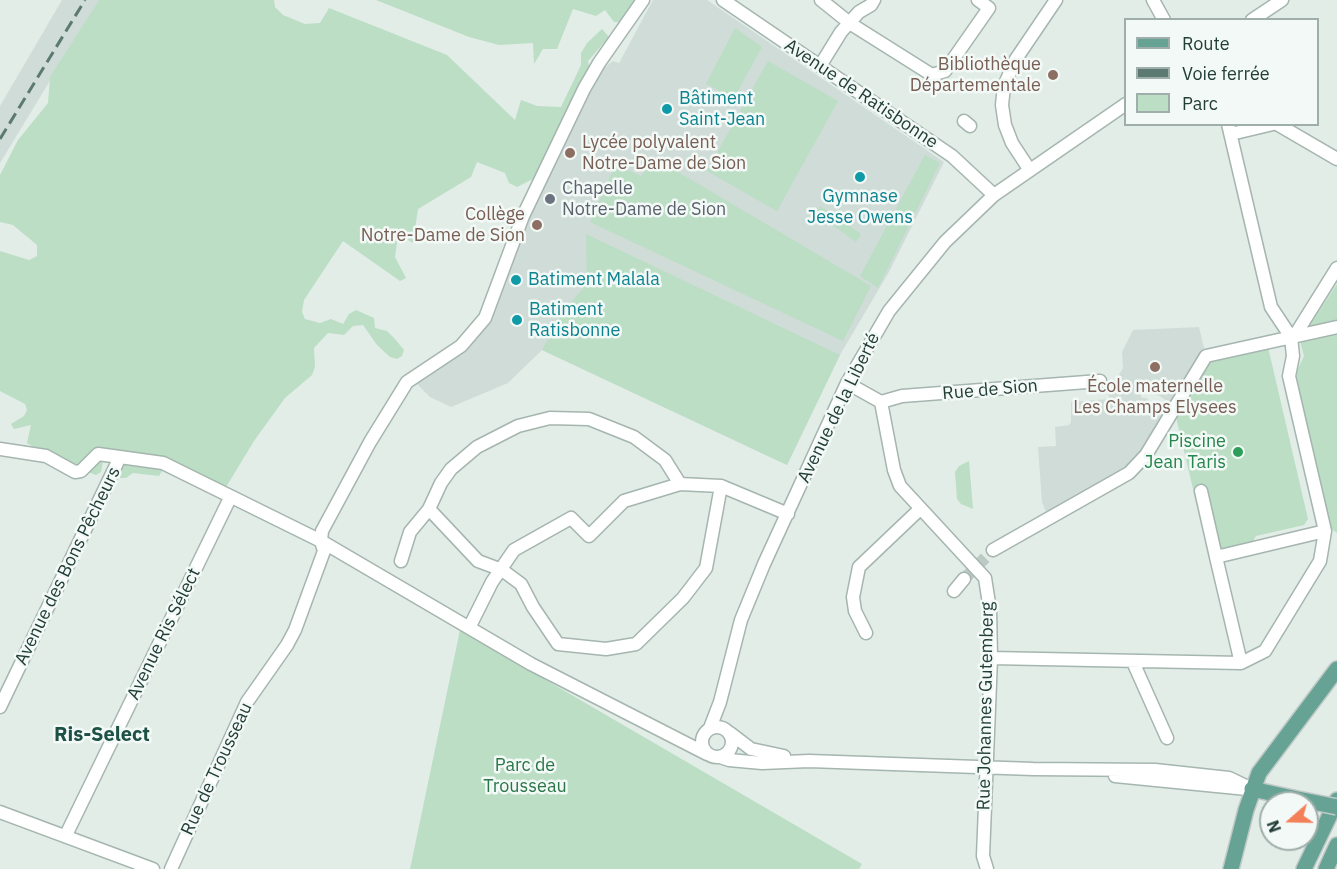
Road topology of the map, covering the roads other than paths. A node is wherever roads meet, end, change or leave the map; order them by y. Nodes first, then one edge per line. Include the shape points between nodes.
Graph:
1 (643, 0) edge
2 (723, 0) edge
3 (821, 0) edge
4 (873, 0) edge
5 (978, 0) edge
6 (1056, 0) edge
7 (1153, 0) edge
8 (1282, 0) edge
9 (858, 6) edge
10 (1163, 18) edge
11 (1255, 18) edge
12 (851, 24) junction
13 (823, 68) junction
14 (1124, 105) edge
15 (1256, 126) edge
16 (1280, 126) edge
17 (1230, 129) edge
18 (1337, 159) edge
19 (1029, 169) junction
20 (994, 195) junction
21 (1337, 268) edge
22 (1337, 327) edge
23 (1294, 334) junction
24 (1100, 381) dead end
25 (847, 383) junction
26 (881, 402) junction
27 (0, 449) edge
28 (120, 457) junction
29 (680, 484) junction
30 (721, 486) junction
31 (1201, 491) dead end
32 (230, 498) junction
33 (429, 509) junction
34 (920, 509) junction
35 (788, 514) junction
36 (1325, 531) junction
37 (321, 541) junction
38 (993, 550) tunnel mouth
39 (1216, 557) junction
40 (401, 561) dead end
41 (502, 570) junction
42 (964, 579) tunnel mouth
43 (954, 591) dead end
44 (470, 626) junction
45 (866, 633) dead end
46 (991, 658) junction
47 (1133, 662) junction
48 (1241, 663) junction
49 (1337, 669) edge
50 (720, 702) junction
51 (0, 707) edge
52 (707, 730) junction
53 (728, 732) junction
54 (674, 736) junction
55 (1167, 738) dead end
56 (714, 755) junction
57 (809, 761) junction
58 (986, 767) junction
59 (1252, 789) junction
60 (1337, 800) edge
61 (1337, 807) edge
62 (0, 812) edge
63 (66, 836) junction
64 (1337, 845) edge
65 (153, 869) edge
66 (171, 869) edge
67 (987, 869) edge
68 (1231, 869) edge
69 (1304, 869) edge
70 (1326, 869) edge

1 - 37 street, Rue de Trousseau via 584,89 523,216 485,318 461,346 407,382 370,442 322,531
2 - 13 street, Avenue de Ratisbonne
3 - 12 street
4 - 9 street via 871,5
5 - 12 street via 989,8 956,45 945,71 932,75 920,61
6 - 19 street via 1016,59 1004,86 1005,125
7 - 10 street
8 - 11 street
9 - 12 street
12 - 13 street via 841,32
13 - 20 street, Avenue de Ratisbonne via 928,132
14 - 19 street, Avenue de la Liberté
15 - 17 street
16 - 18 street
17 - 23 street via 1271,307
19 - 20 street, Avenue de la Liberté
20 - 25 street, Avenue de la Liberté via 907,286
21 - 23 street
22 - 23 street
23 - 36 street via 1289,376
23 - 38 street via 1206,356 1146,455 1129,474
24 - 26 street, Rue de Sion via 902,396
25 - 26 street
25 - 35 street, Avenue de la Liberté
26 - 34 street, Rue Johannes Gutemberg via 894,470 900,486
27 - 28 street via 46,456 75,472 98,454
28 - 32 street via 163,463
28 - 51 street, Avenue des Bons Pêcheurs
29 - 30 street
29 - 33 street via 665,460 634,437 589,419 550,418 518,426 477,447 451,469
29 - 41 street via 624,501 589,536 571,519 514,550
30 - 35 street
30 - 41 street via 706,568 683,598 636,644 606,649 558,644 521,584
31 - 39 street
32 - 37 street
32 - 63 street, Avenue Ris Sélect
33 - 40 street via 410,532
33 - 41 street via 478,561
34 - 45 street via 859,567 854,604
34 - 46 street, Rue Johannes Gutemberg via 985,578
35 - 50 street, Avenue de la Liberté via 741,620
36 - 39 street
36 - 48 street via 1320,561 1272,642 1265,651
37 - 44 street
37 - 66 street, Rue de Trousseau via 324,551 295,630 247,702
39 - 48 street
41 - 44 street
42 - 43 street
44 - 54 street via 531,664
46 - 47 street
46 - 58 street, Rue Johannes Gutemberg
47 - 48 street
47 - 55 street
49 - 59 main road via 1259,773
50 - 52 street, Avenue de la Liberté
50 - 53 street, Avenue de la Liberté
52 - 53 street via 719,726
52 - 54 street
52 - 56 street via 702,744
53 - 56 street via 731,747
53 - 57 street via 751,749
54 - 56 street
56 - 57 street via 762,763
57 - 58 street
58 - 59 street via 1155,770 1229,778
58 - 67 street, Rue Johannes Gutemberg via 983,856
59 - 61 main road, bridge
59 - 68 main road
60 - 69 main road
62 - 63 street
63 - 65 street
64 - 70 main road

